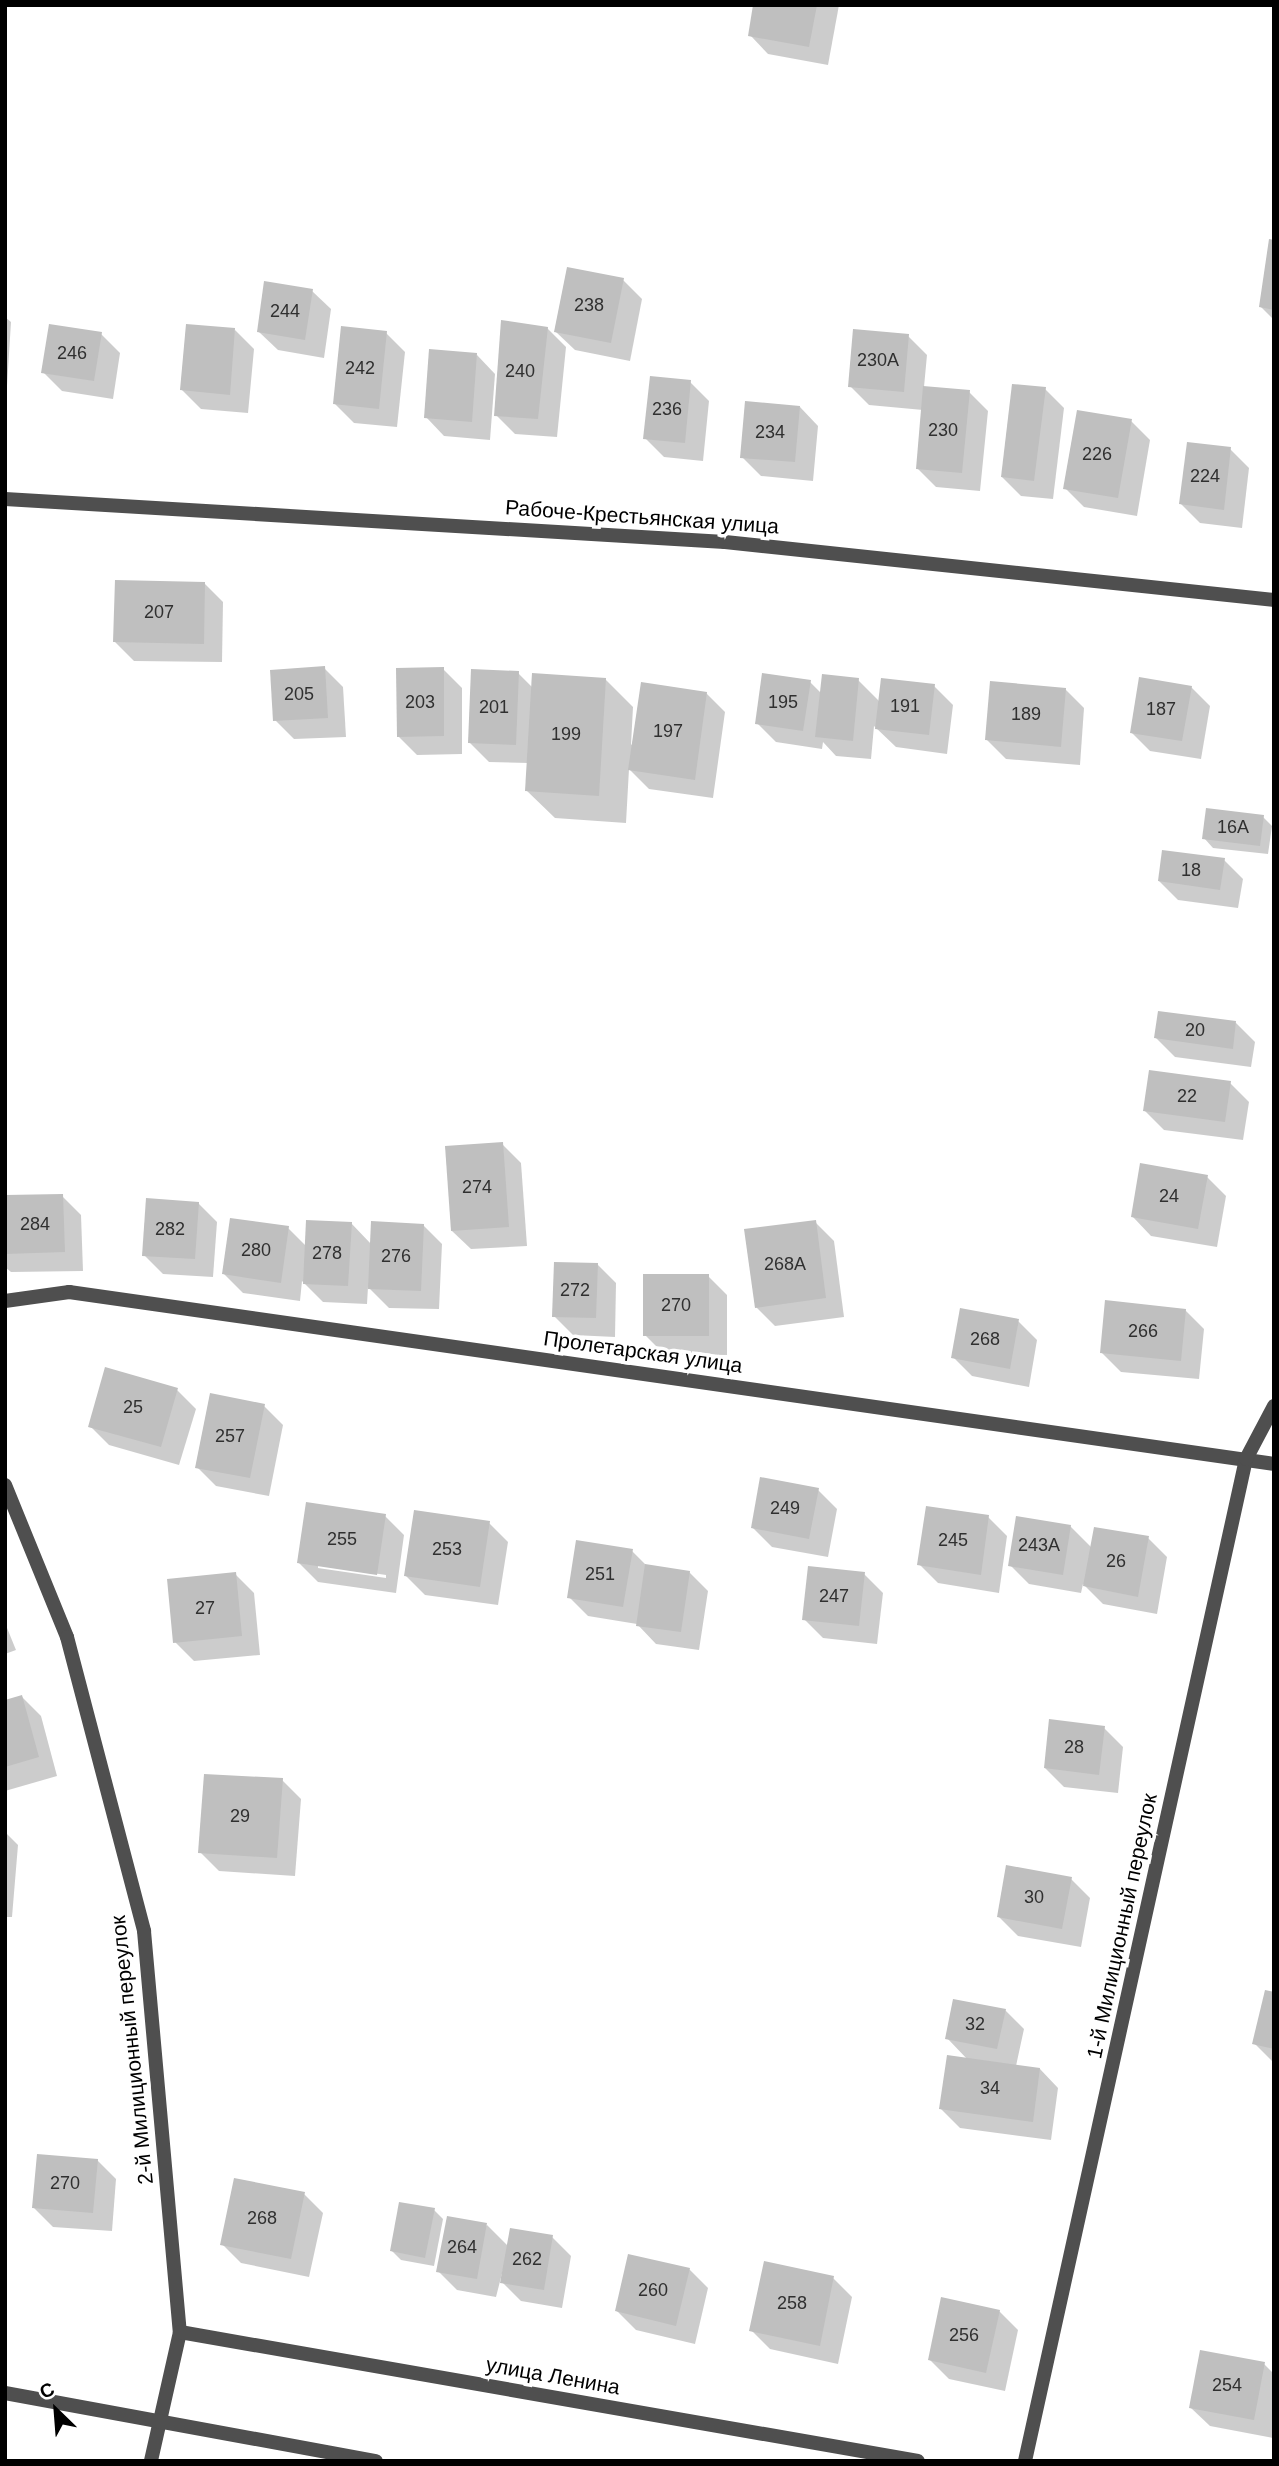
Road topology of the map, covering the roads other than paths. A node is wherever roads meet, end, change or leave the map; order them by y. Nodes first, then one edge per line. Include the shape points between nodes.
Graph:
1 (5, 499) edge
2 (1274, 600) edge
3 (5, 1301) edge
4 (1274, 1406) edge
5 (1246, 1459) junction
6 (1274, 1464) edge
7 (5, 1485) edge
8 (180, 2332) junction
9 (5, 2393) edge
10 (159, 2422) junction
11 (151, 2461) edge
12 (376, 2461) edge
13 (918, 2461) edge
14 (1025, 2461) edge

1 - 2 street, Рабоче-Крестьянская улица via 725,542
3 - 5 street, Пролетарская улица via 69,1292
4 - 5 street, 1-й Милиционный переулок
5 - 6 street, Пролетарская улица
5 - 14 street, 1-й Милиционный переулок
7 - 8 street, 2-й Милиционный переулок via 67,1637 144,1930
8 - 10 street, 2-й Милиционный переулок
8 - 13 street, улица Ленина
9 - 10 street
10 - 11 street, 2-й Милиционный переулок
10 - 12 street

